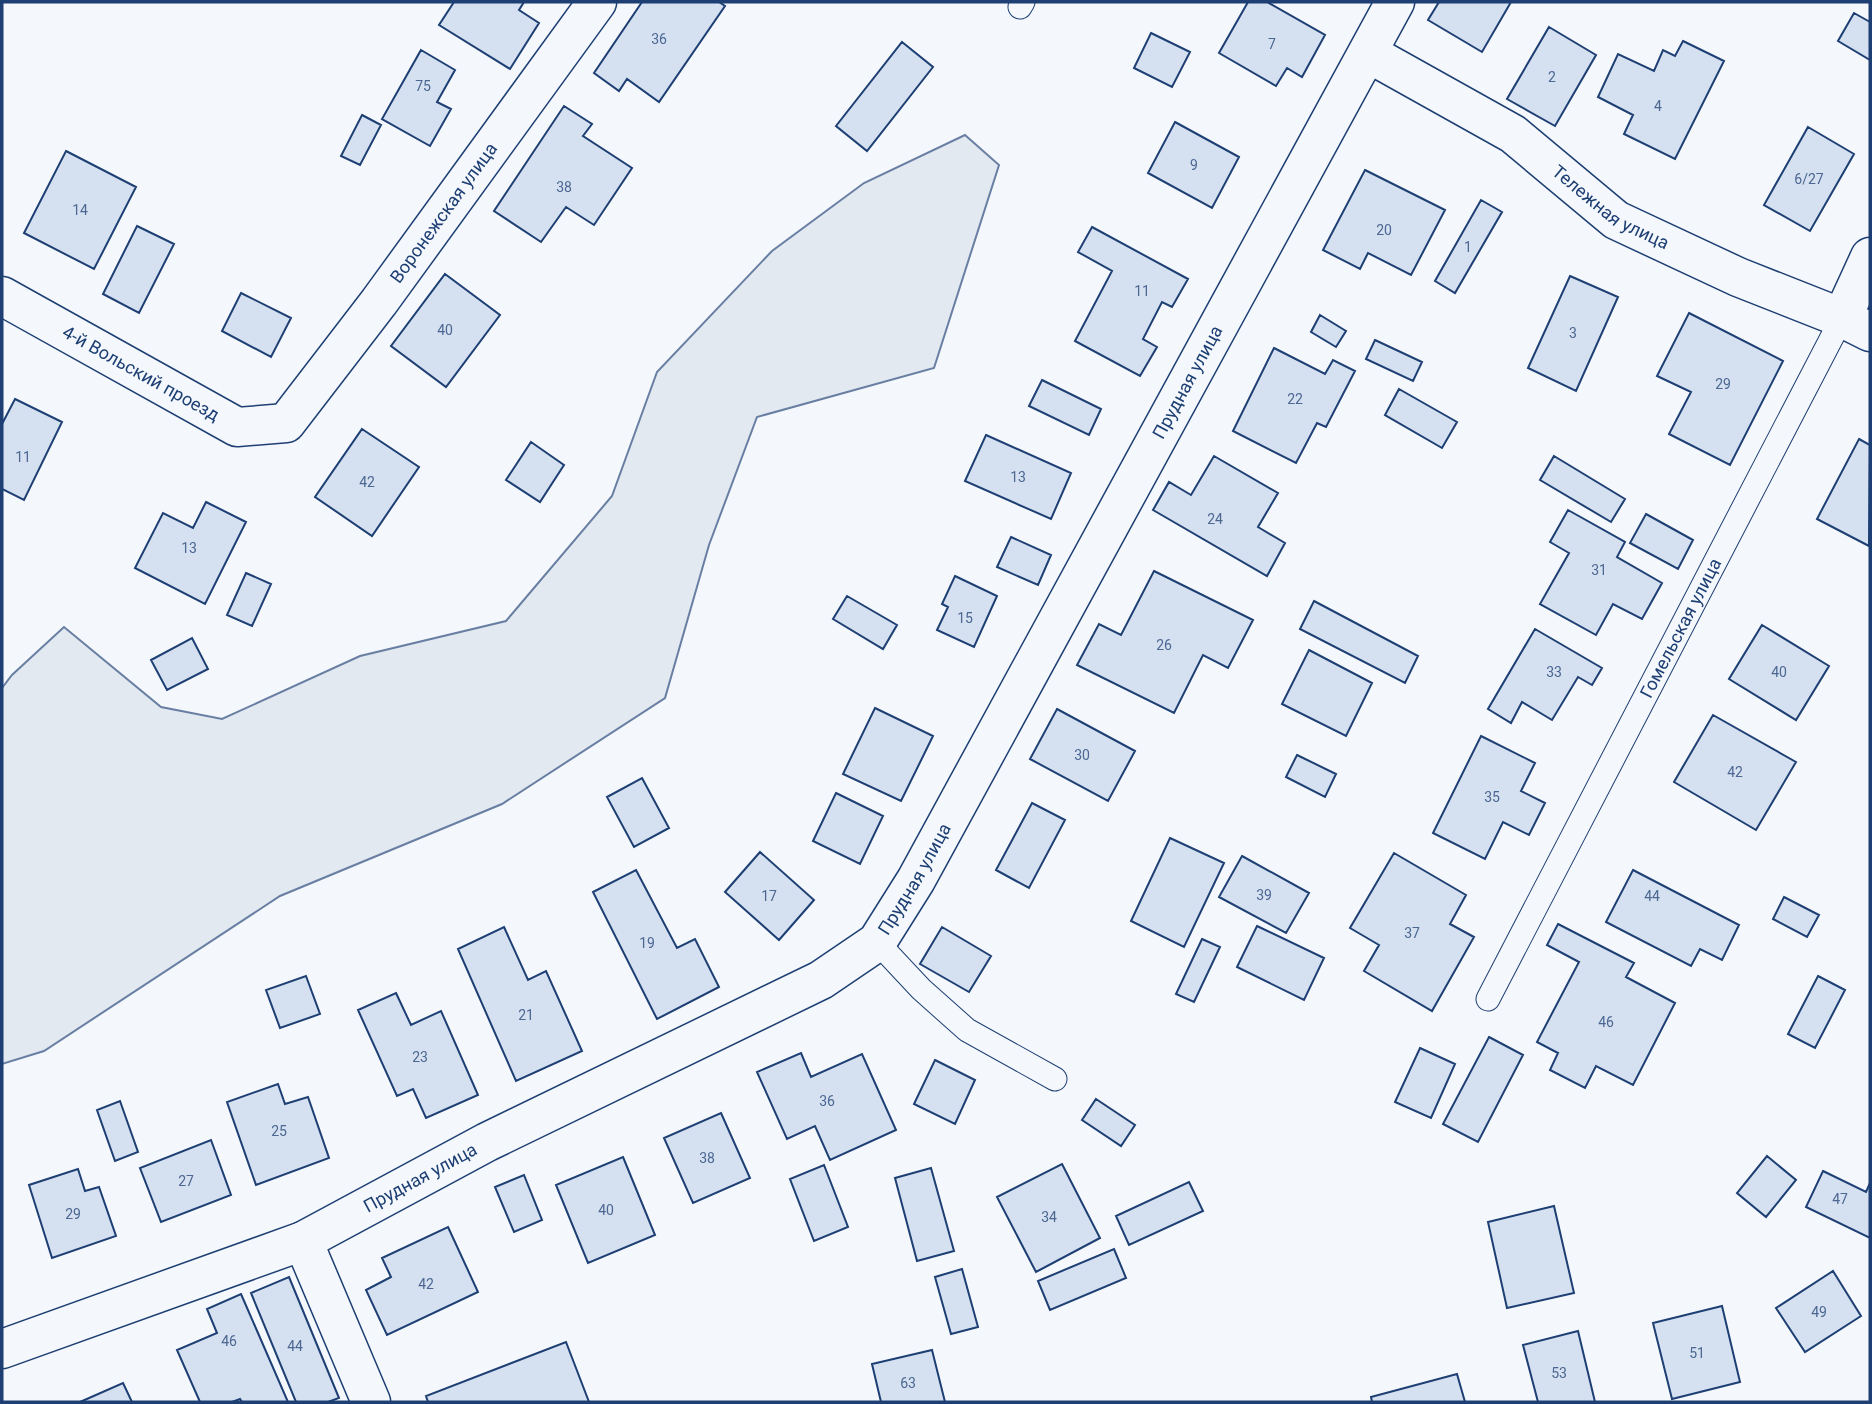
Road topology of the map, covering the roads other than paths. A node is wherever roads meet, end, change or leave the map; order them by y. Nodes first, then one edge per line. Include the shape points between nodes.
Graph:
1 (597, 2) edge
2 (1395, 2) edge
3 (1368, 53) junction
4 (1870, 257) edge
5 (2, 296) edge
6 (1856, 326) edge
7 (286, 423) joint
8 (877, 942) junction
9 (1488, 999) dead end
10 (1055, 1079) dead end
11 (303, 1241) junction
12 (2, 1349) edge
13 (371, 1402) edge

1 - 7 street, Воронежская улица
2 - 3 street, Прудная улица
3 - 6 street, Тележная улица via 1513,134 1616,220
3 - 8 street, Прудная улица via 916,880
4 - 6 street, Гомельская улица
5 - 7 street, 4-й Вольский проезд via 237,427
6 - 9 lane, Гомельская улица
8 - 10 lane via 920,989 967,1030
8 - 11 street, Прудная улица via 821,980 486,1142
11 - 12 street, Прудная улица
11 - 13 street

